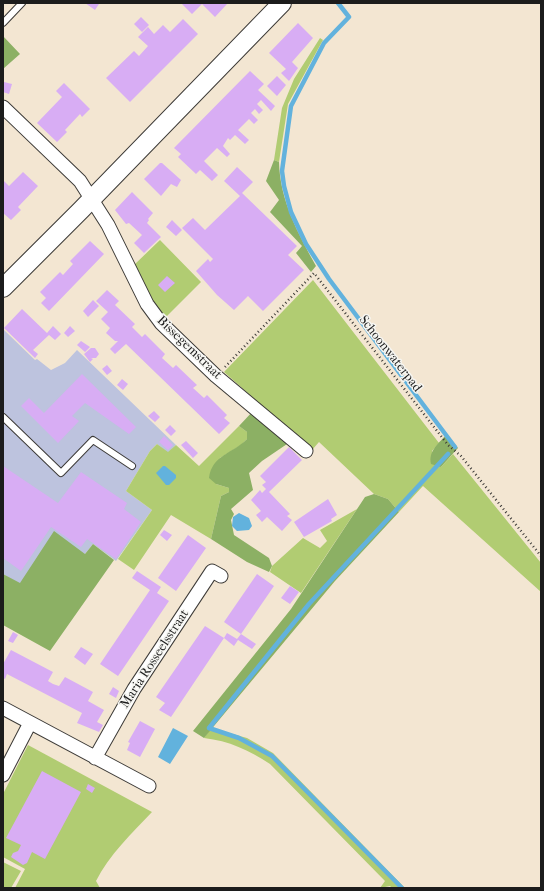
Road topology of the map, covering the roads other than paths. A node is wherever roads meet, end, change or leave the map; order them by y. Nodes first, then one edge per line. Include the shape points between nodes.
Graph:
1 (22, 3) edge
2 (282, 3) edge
3 (3, 23) edge
4 (3, 108) edge
5 (92, 199) junction
6 (3, 288) edge
7 (4, 419) edge
8 (306, 451) dead end
9 (132, 466) dead end
10 (221, 576) dead end
11 (3, 708) edge
12 (30, 723) junction
13 (95, 758) junction
14 (3, 775) edge
15 (149, 786) dead end

1 - 3 lane
2 - 5 street
4 - 5 street, Bissegemstraat via 80,181
5 - 6 street
5 - 8 street, Bissegemstraat via 108,225 147,304 161,323 216,376
7 - 9 lane via 61,473 93,440
10 - 13 street, Maria Rosseelsstraat via 212,571 134,689
11 - 12 street
12 - 13 street
12 - 14 street
13 - 15 street

